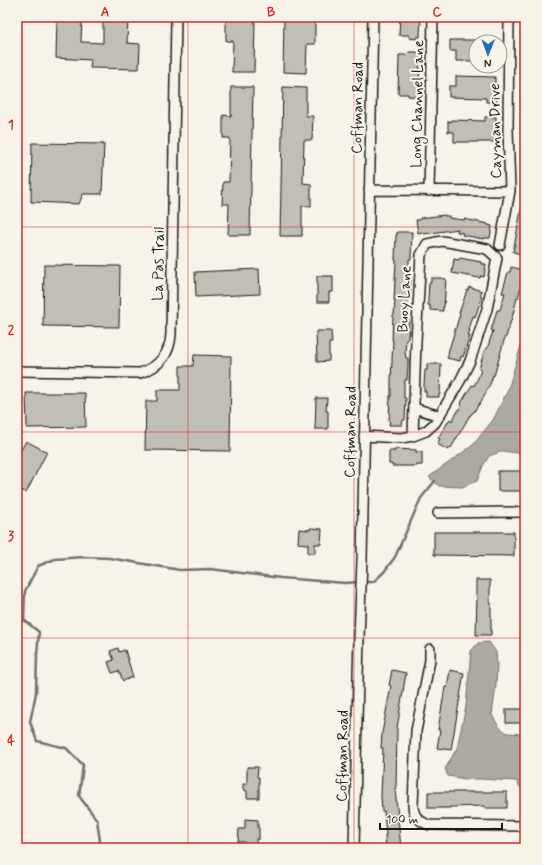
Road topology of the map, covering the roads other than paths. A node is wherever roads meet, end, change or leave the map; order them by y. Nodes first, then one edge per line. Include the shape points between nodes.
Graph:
1 (176, 17) edge
2 (373, 17) edge
3 (433, 17) edge
4 (508, 17) edge
5 (369, 190) junction
6 (428, 191) junction
7 (510, 191) junction
8 (500, 245) dead end
9 (17, 371) edge
10 (414, 408) junction
11 (440, 416) junction
12 (364, 436) junction
13 (413, 436) junction
14 (525, 512) edge
15 (438, 513) dead end
16 (430, 649) dead end
17 (525, 826) edge
18 (354, 848) edge

1 - 9 street, La Pas Trail via 171,338 168,348 157,364 140,373
2 - 5 street, Coffman Road
3 - 6 street, Long Channel Lane
4 - 7 street, Cayman Drive
5 - 6 street
5 - 12 street, Coffman Road
6 - 7 street
7 - 8 street, Cayman Drive
10 - 11 street
10 - 11 street, Buoy Lane via 421,255 427,244 442,241 486,249 497,258 487,309 470,361
10 - 13 street, Buoy Lane
11 - 13 street via 426,431
12 - 13 street
12 - 18 street, Coffman Road
14 - 15 street
16 - 17 street via 416,731 413,805 416,817 420,822 429,825

